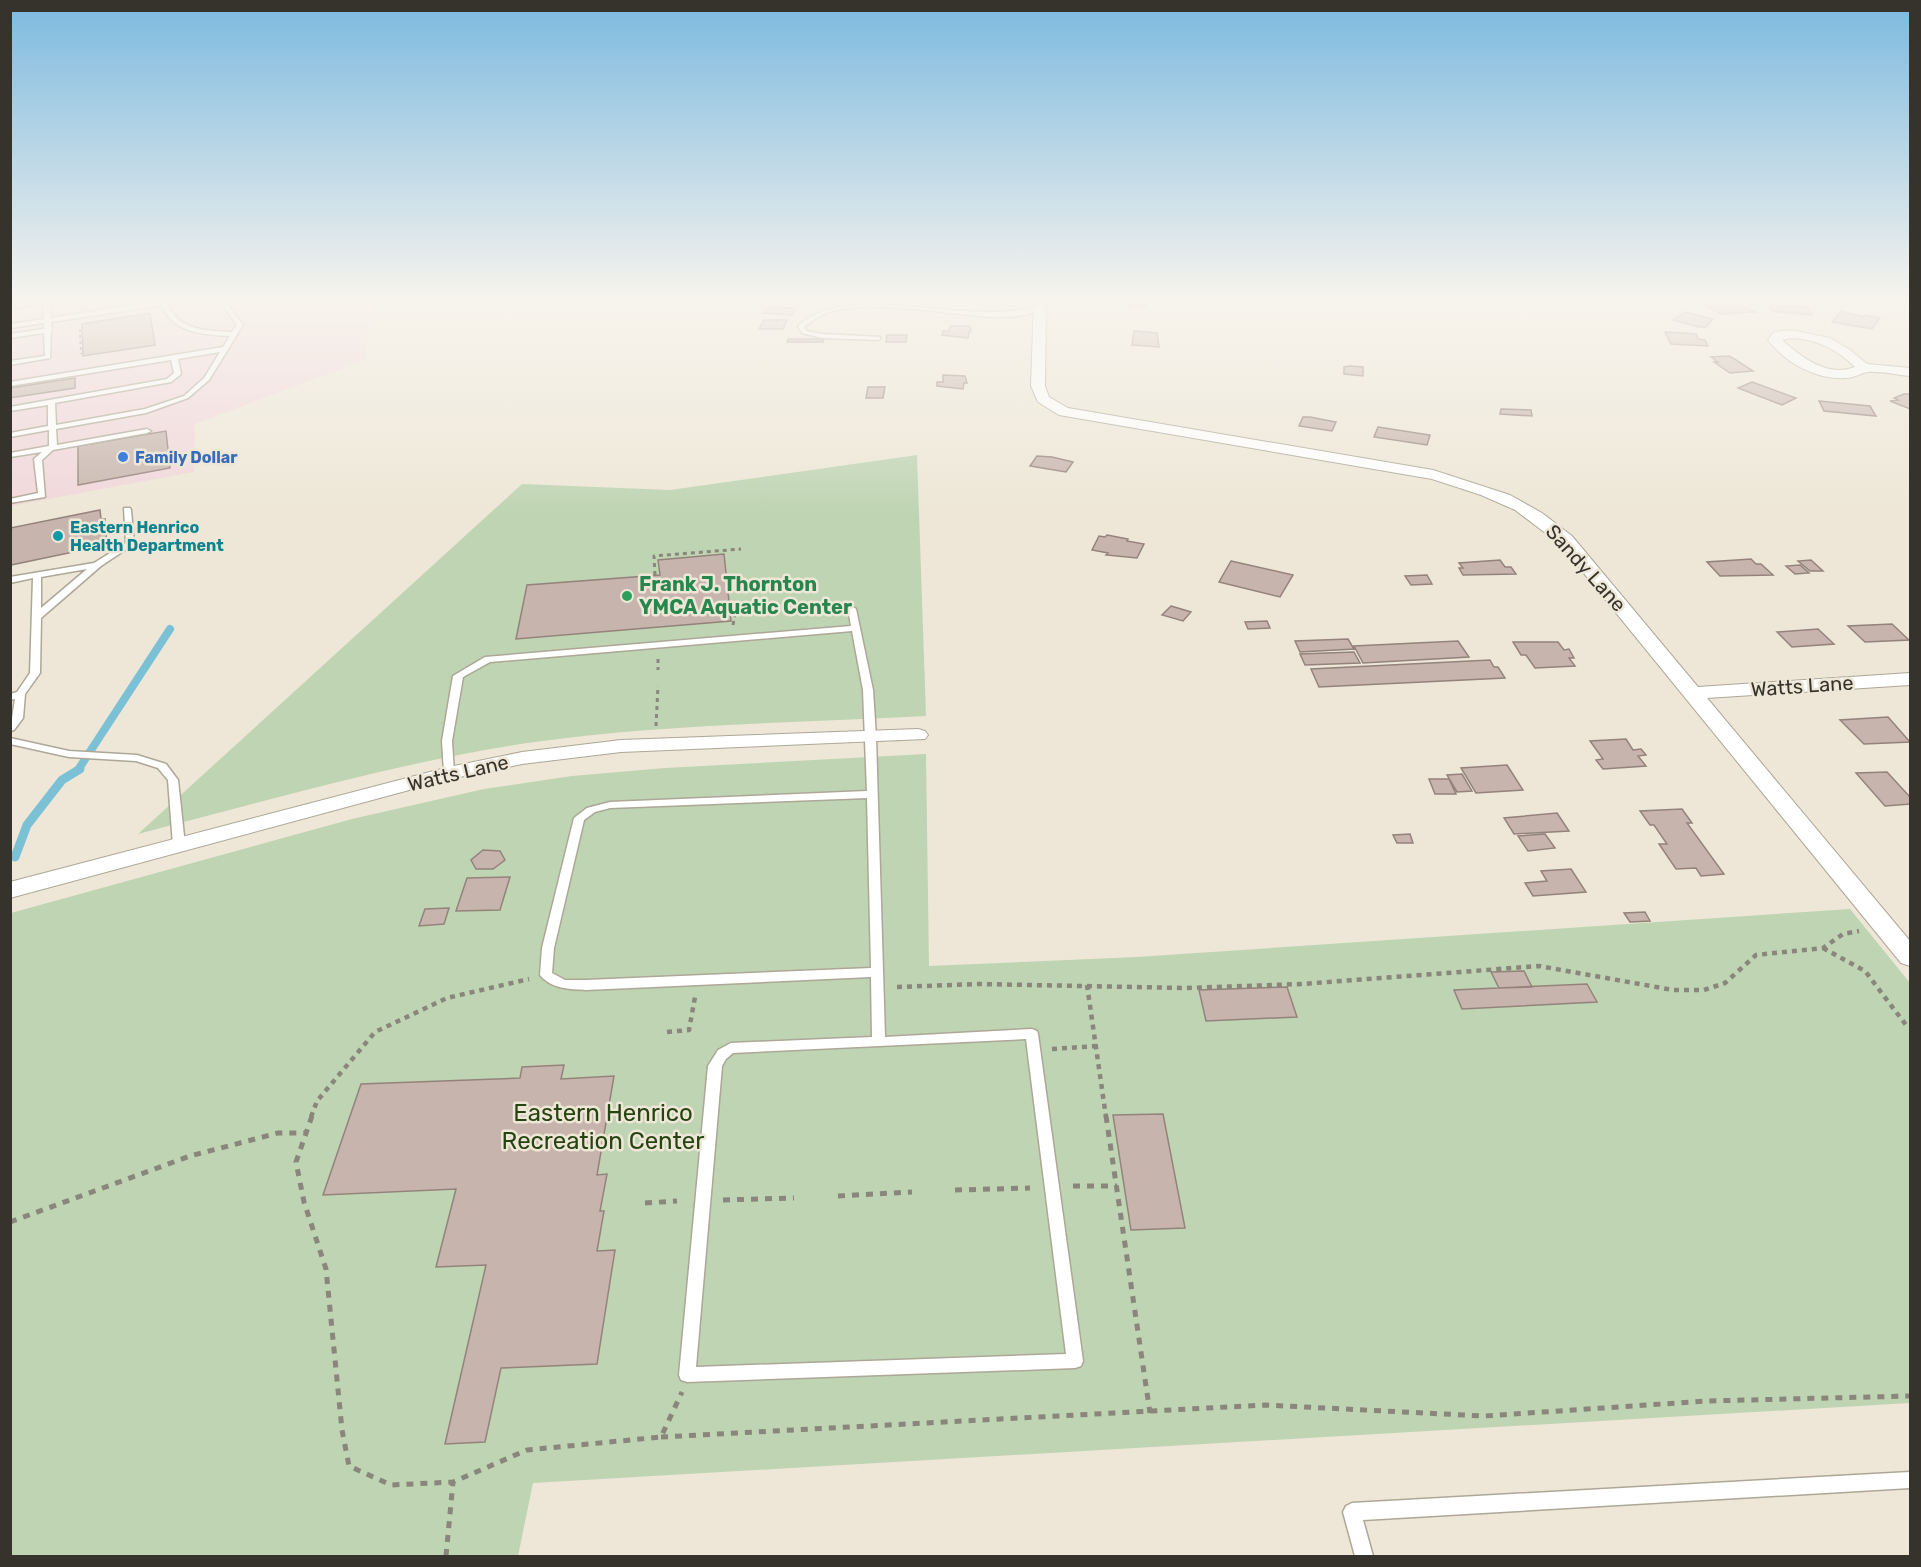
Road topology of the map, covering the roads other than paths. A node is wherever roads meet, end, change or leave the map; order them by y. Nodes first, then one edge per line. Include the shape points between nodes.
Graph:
1 (91, 371) edge
2 (178, 371) edge
3 (212, 371) edge
4 (1038, 371) edge
5 (1824, 371) edge
6 (1856, 371) edge
7 (10, 384) edge
8 (51, 402) junction
9 (10, 409) edge
10 (52, 428) junction
11 (147, 431) dead end
12 (10, 435) edge
13 (53, 447) junction
14 (10, 455) edge
15 (10, 501) edge
16 (127, 510) dead end
17 (98, 564) junction
18 (37, 575) junction
19 (10, 580) edge
20 (852, 609) dead end
21 (36, 616) junction
22 (856, 628) junction
23 (1911, 680) edge
24 (1693, 693) junction
25 (15, 695) edge
26 (10, 728) edge
27 (918, 735) dead end
28 (871, 737) junction
29 (10, 741) edge
30 (449, 774) junction
31 (872, 794) junction
32 (179, 845) junction
33 (10, 890) edge
34 (1911, 957) edge
35 (878, 972) junction
36 (879, 1042) junction
37 (1911, 1480) edge
38 (1364, 1557) edge

1 - 7 lane
2 - 8 lane via 177,377 148,387
3 - 10 lane via 186,397 146,411
4 - 24 street, Sandy Lane via 1040,396 1054,407 1084,417 1433,475 1508,499 1542,519 1566,540
5 - 6 street
8 - 9 lane
8 - 10 lane
10 - 12 lane
10 - 13 lane
11 - 13 lane
13 - 14 lane
13 - 15 lane via 38,459 42,495
16 - 17 lane via 130,544
17 - 18 lane
17 - 21 lane
18 - 19 lane
18 - 21 lane
20 - 22 lane
21 - 25 lane via 35,673
22 - 28 lane via 868,690
22 - 30 lane via 488,659 458,676 447,741
23 - 24 street, Watts Lane
24 - 34 street, Sandy Lane
25 - 26 lane via 18,718
27 - 28 street, Watts Lane
28 - 30 street, Watts Lane via 621,746 522,758
28 - 31 lane
29 - 32 lane via 69,754 137,758 162,766 173,780
30 - 32 street, Watts Lane
31 - 35 lane
31 - 35 lane via 610,805 591,810 579,818 548,948 546,975 563,984 586,985
32 - 33 street, Watts Lane
35 - 36 lane
36 - 36 lane via 730,1048 718,1058 687,1375 1075,1361 1032,1034
37 - 38 lane via 1352,1512

